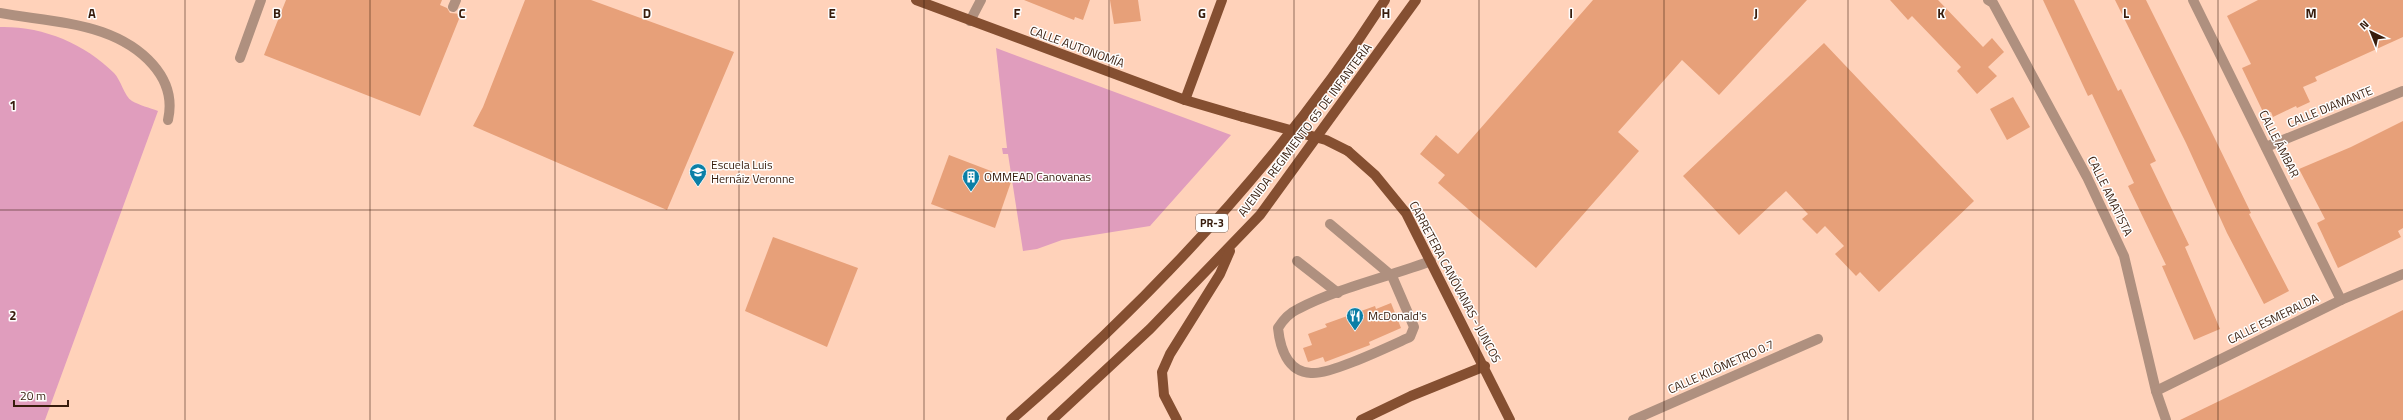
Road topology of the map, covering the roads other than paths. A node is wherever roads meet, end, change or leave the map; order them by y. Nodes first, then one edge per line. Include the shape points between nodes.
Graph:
1 (262, 0) edge
2 (916, 0) edge
3 (981, 0) edge
4 (1222, 0) edge
5 (1385, 0) edge
6 (1416, 0) edge
7 (2193, 0) edge
8 (1992, 1) edge
9 (0, 13) edge
10 (970, 21) junction
11 (240, 58) dead end
12 (2403, 91) edge
13 (1185, 100) junction
14 (168, 120) dead end
15 (2266, 147) junction
16 (1330, 224) dead end
17 (1232, 245) junction
18 (1297, 261) dead end
19 (1431, 261) junction
20 (2403, 274) edge
21 (1392, 276) junction
22 (1338, 294) junction
23 (2341, 300) junction
24 (1818, 338) dead end
25 (1485, 366) junction
26 (2156, 392) junction
27 (1011, 420) edge
28 (1052, 420) edge
29 (1177, 420) edge
30 (1361, 420) edge
31 (1510, 420) edge
32 (1633, 420) edge
33 (2166, 420) edge

1 - 11 street
2 - 10 main road, CALLE AUTONOMÍA
3 - 10 street
4 - 13 main road
5 - 27 main road, AVENIDA REGIMIENTO 65 DE INFANTERÍA / PR-3 via 1354,48 1312,104 1239,193 1168,273 1072,367
6 - 17 main road, AVENIDA REGIMIENTO 65 DE INFANTERÍA / PR-3 via 1260,215
7 - 15 street, CALLE ÁMBAR
8 - 26 street, CALLE AMATISTA via 2087,177 2124,256
9 - 14 street via 101,32 129,46 144,56 165,82 171,107
10 - 13 main road, CALLE AUTONOMÍA
12 - 15 street, CALLE DIAMANTE
13 - 19 main road, CARRETERA CANÓVANAS - JUNCOS, bridge via 1326,140 1348,151 1375,175 1406,213
15 - 23 street, CALLE ÁMBAR
16 - 21 street
17 - 28 main road, AVENIDA REGIMIENTO 65 DE INFANTERÍA / PR-3 via 1150,329
17 - 29 main road via 1220,274 1170,354 1162,372 1164,395
18 - 22 street
19 - 21 street
19 - 25 main road, CARRETERA CANÓVANAS - JUNCOS
20 - 23 street, CALLE ESMERALDA
21 - 22 street
21 - 22 street via 1414,327 1410,337 1341,366 1312,374 1289,363 1280,346 1278,328 1285,318 1297,309
23 - 26 street, CALLE ESMERALDA
24 - 32 street, CALLE KILÓMETRO 0.7
25 - 30 main road via 1410,396
25 - 31 main road, CARRETERA CANÓVANAS - JUNCOS
26 - 33 street, CALLE AMATISTA

